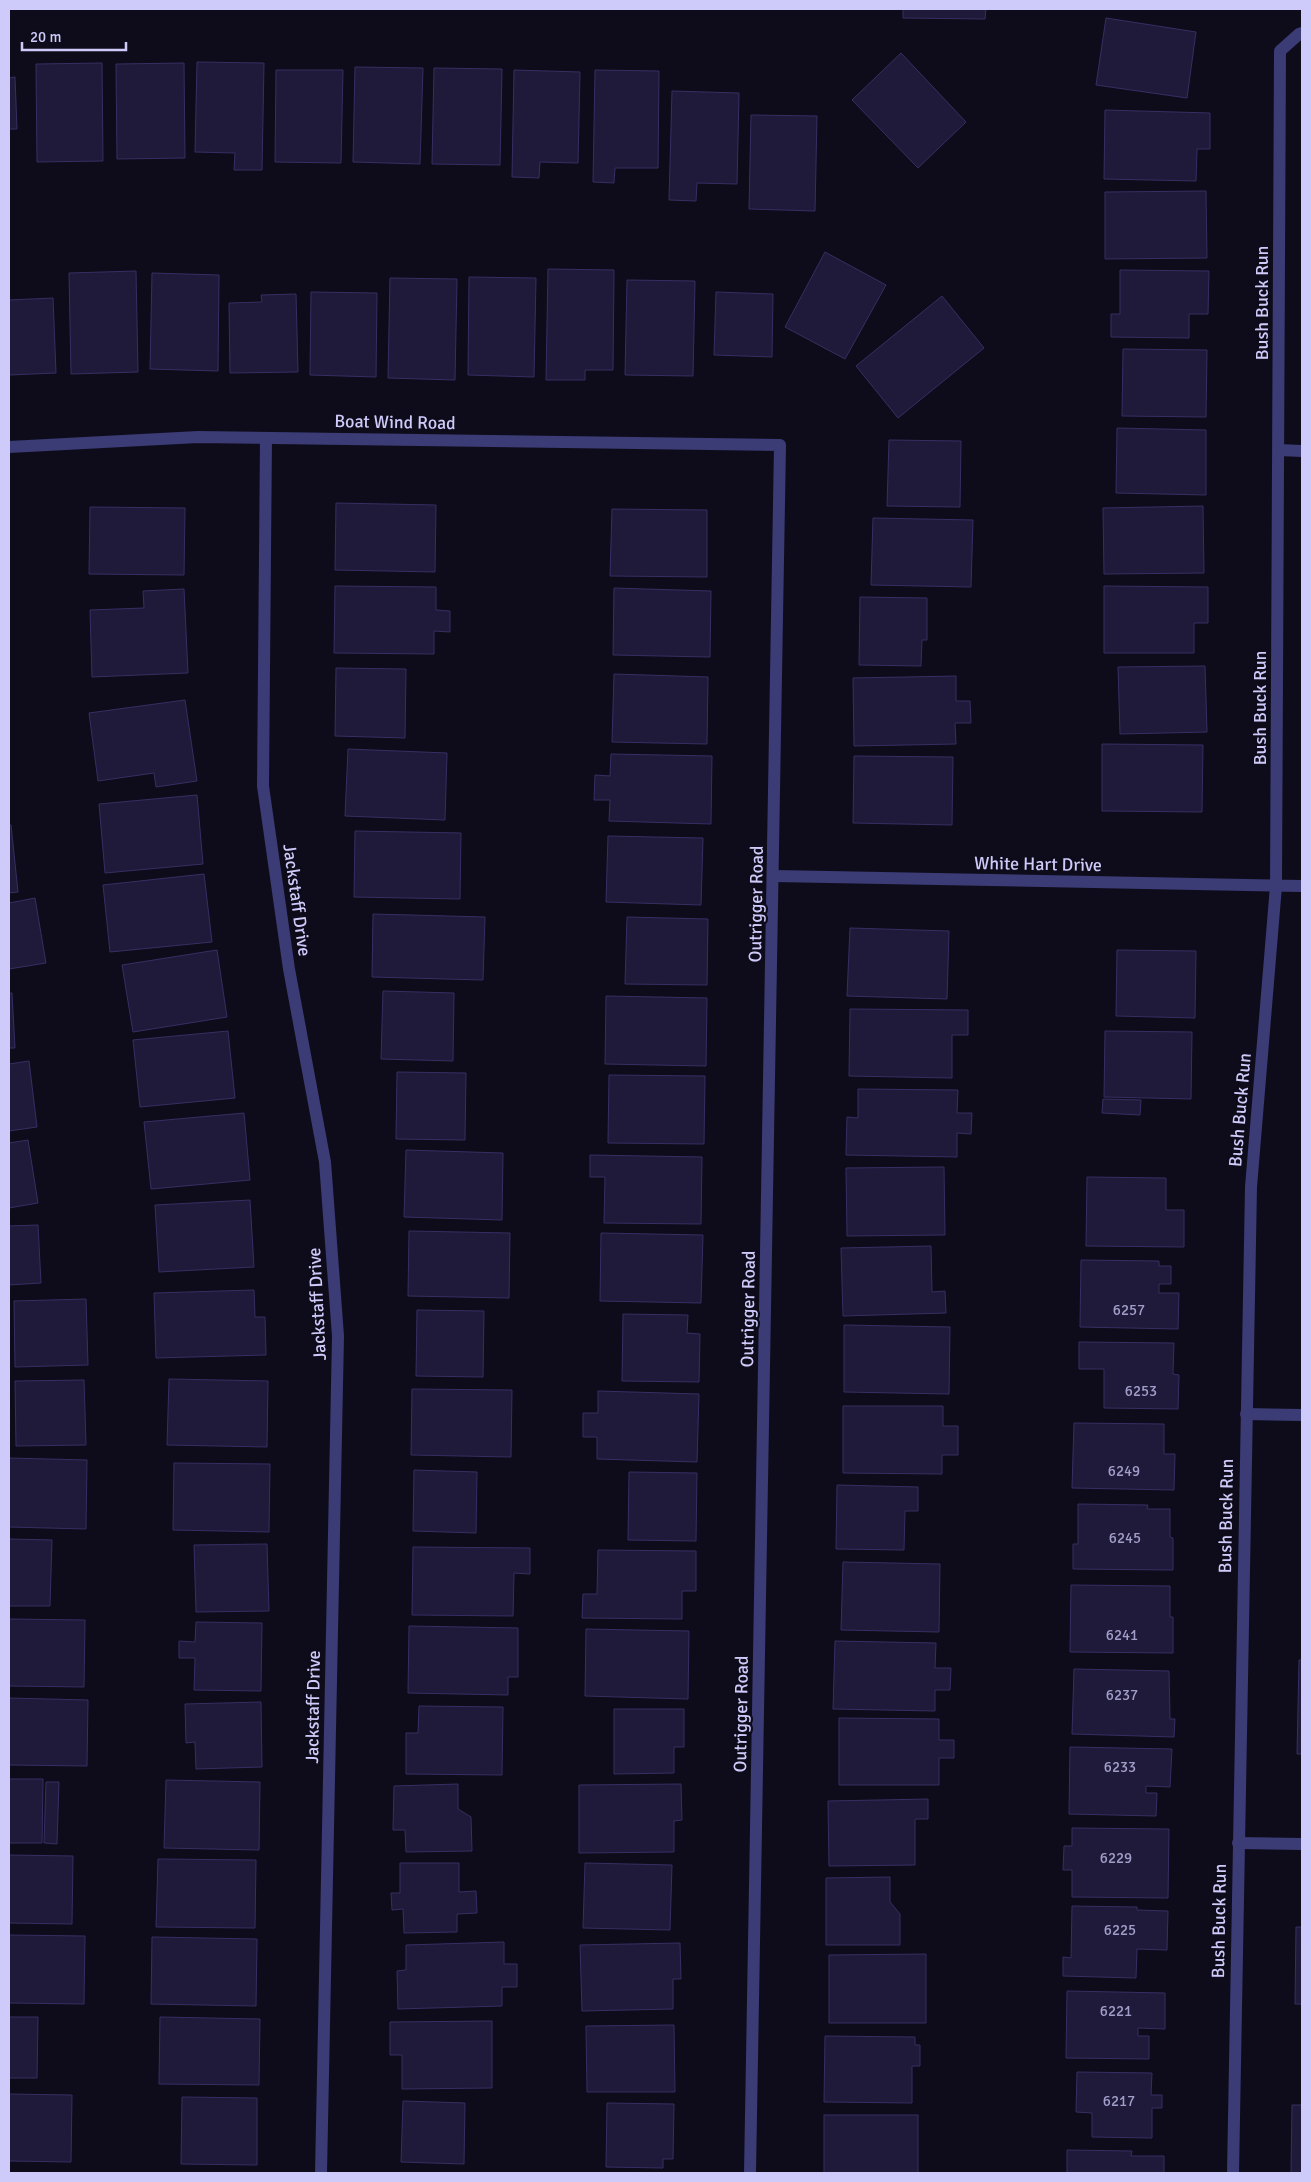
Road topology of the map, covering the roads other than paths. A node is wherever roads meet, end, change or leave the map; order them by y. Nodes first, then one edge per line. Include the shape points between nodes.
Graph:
1 (1302, 33) edge
2 (266, 438) junction
3 (780, 445) joint
4 (9, 447) edge
5 (1279, 450) junction
6 (1302, 450) edge
7 (774, 876) junction
8 (1276, 886) junction
9 (1302, 886) edge
10 (1246, 1414) junction
11 (1302, 1415) edge
12 (1238, 1843) junction
13 (1302, 1844) edge
14 (320, 2173) edge
15 (750, 2173) edge
16 (1232, 2173) edge

1 - 5 street, Bush Buck Run via 1280,51
2 - 3 street, Boat Wind Road
2 - 4 street, Boat Wind Road via 198,437
2 - 14 street, Jackstaff Drive via 263,786 289,969 325,1162 338,1336
3 - 7 street, Outrigger Road
5 - 6 street
5 - 8 street, Bush Buck Run
7 - 8 street, White Hart Drive
7 - 15 street, Outrigger Road
8 - 9 street, White Hart Drive
8 - 10 street, Bush Buck Run via 1250,1187
10 - 11 street
10 - 12 street, Bush Buck Run
12 - 13 street
12 - 16 street, Bush Buck Run

